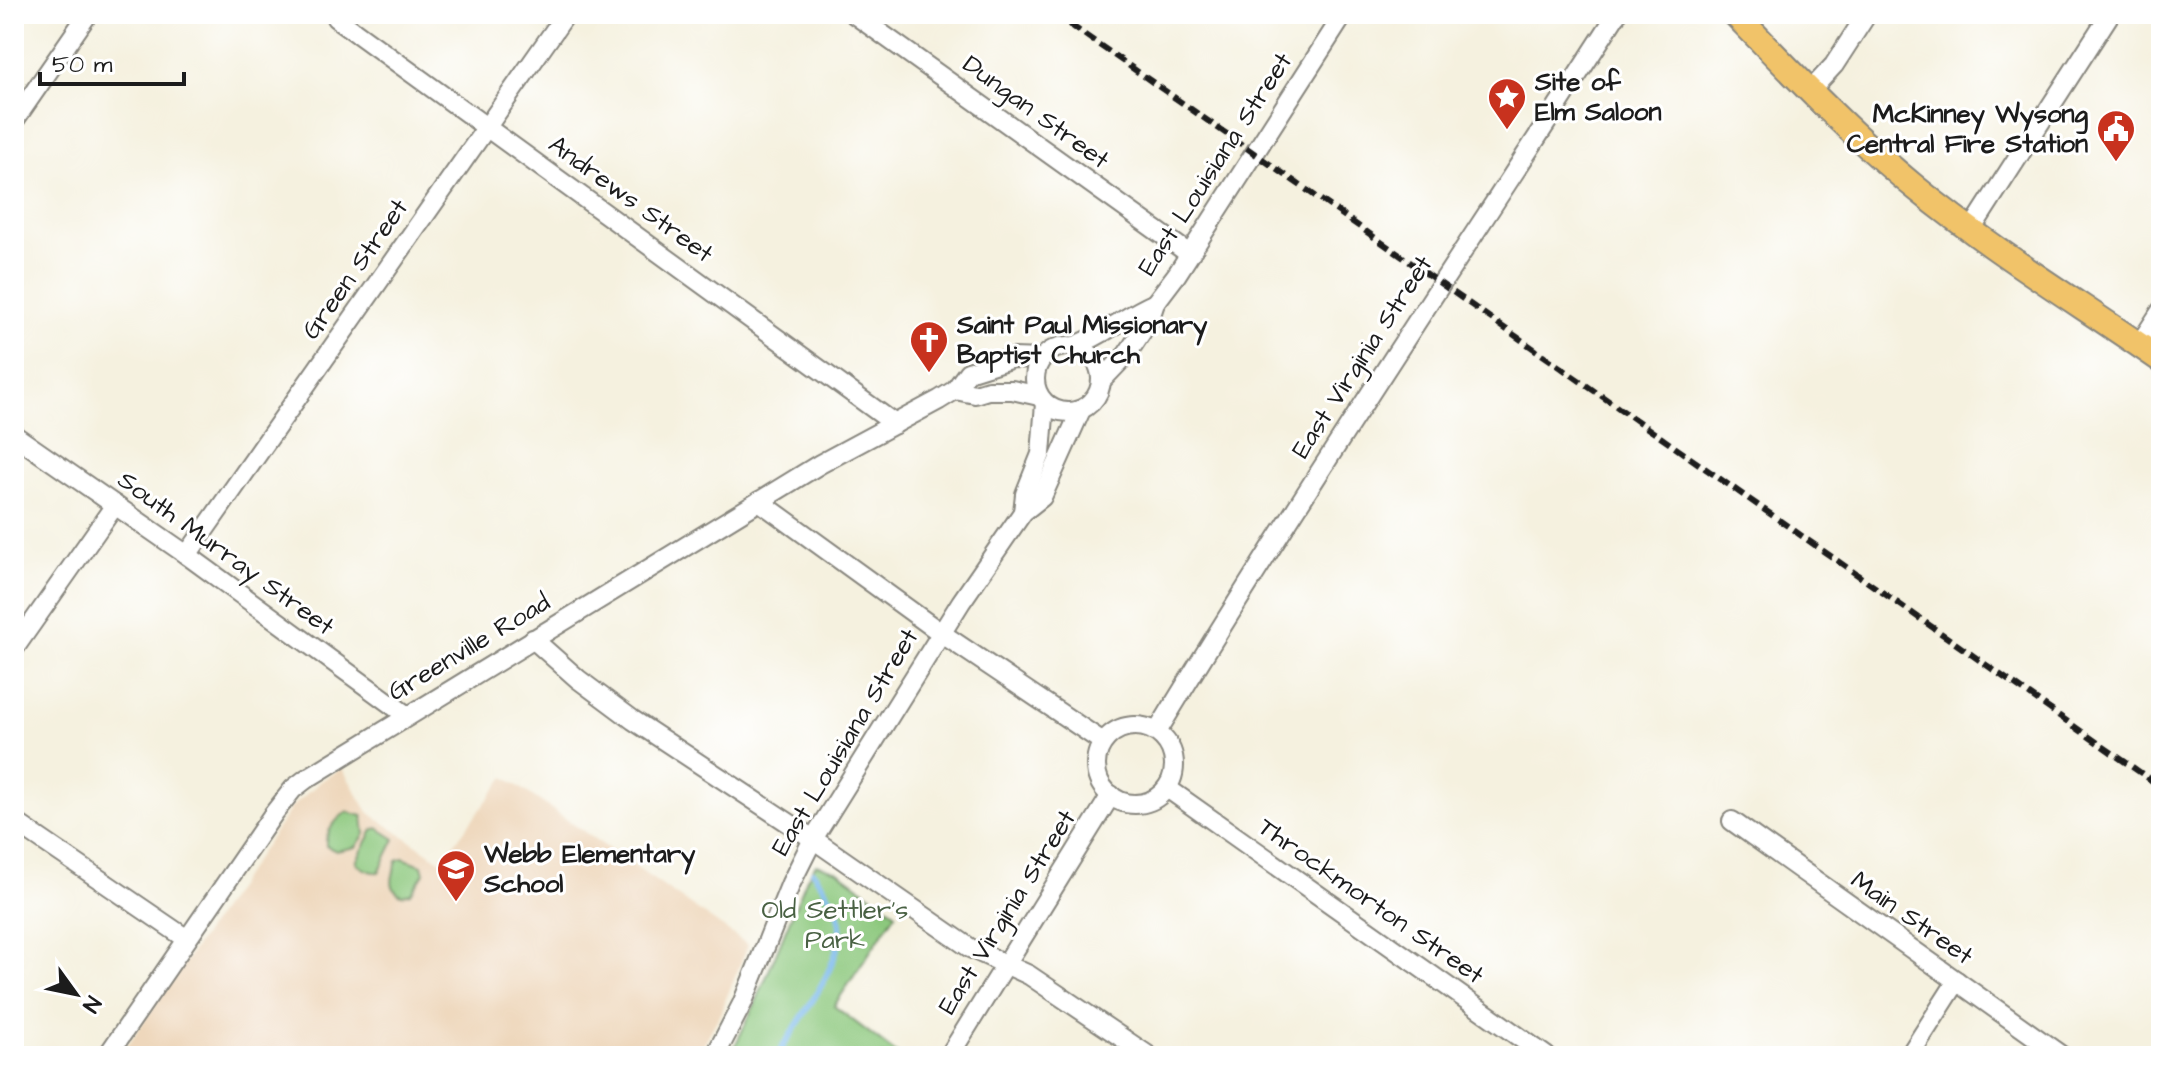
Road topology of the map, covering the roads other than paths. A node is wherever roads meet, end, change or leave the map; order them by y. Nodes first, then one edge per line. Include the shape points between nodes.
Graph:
1 (88, 14) edge
2 (566, 14) edge
3 (854, 14) edge
4 (1344, 14) edge
5 (1617, 14) edge
6 (1735, 14) edge
7 (1867, 14) edge
8 (2110, 14) edge
9 (336, 18) dead end
10 (1810, 91) junction
11 (14, 121) edge
12 (486, 126) junction
13 (1971, 230) junction
14 (1188, 253) junction
15 (1155, 303) junction
16 (2161, 311) edge
17 (2139, 345) junction
18 (1075, 346) junction
19 (1041, 359) junction
20 (2161, 360) edge
21 (1102, 380) junction
22 (955, 390) junction
23 (1042, 399) junction
24 (1081, 410) junction
25 (895, 424) junction
26 (14, 435) edge
27 (759, 501) junction
28 (115, 505) junction
29 (1023, 512) junction
30 (187, 555) junction
31 (941, 633) junction
32 (533, 639) junction
33 (14, 649) edge
34 (406, 715) junction
35 (1157, 732) junction
36 (1103, 742) junction
37 (1167, 788) junction
38 (1111, 795) junction
39 (14, 821) edge
40 (1732, 821) dead end
41 (813, 839) junction
42 (187, 939) junction
43 (1006, 964) junction
44 (1957, 981) junction
45 (107, 1056) edge
46 (715, 1056) edge
47 (949, 1056) edge
48 (1149, 1056) edge
49 (1546, 1056) edge
50 (1909, 1056) edge
51 (2062, 1056) edge

1 - 11 street
2 - 12 street, Green Street
3 - 14 street, Dungan Street
4 - 14 street, East Louisiana Street
5 - 35 street, East Virginia Street
6 - 10 main road
7 - 10 street
8 - 13 street
9 - 12 street, Andrews Street
10 - 13 main road via 1894,169
12 - 25 street, Andrews Street
12 - 30 street, Green Street
13 - 17 main road
14 - 15 street, East Louisiana Street
15 - 18 street, East Louisiana Street
15 - 21 street, East Louisiana Street via 1134,343
16 - 17 street
17 - 20 main road
18 - 19 street via 1056,348
18 - 21 street via 1097,362
19 - 22 street, Greenville Road via 1013,358 968,372
19 - 23 street via 1035,377
21 - 24 street via 1096,398
22 - 23 street, Greenville Road via 1012,390
22 - 25 street, Greenville Road
23 - 24 street via 1062,412
23 - 29 street, East Louisiana Street via 1041,454
24 - 29 street, East Louisiana Street via 1042,497
25 - 27 street, Greenville Road
26 - 28 street, South Murray Street
27 - 31 street
27 - 32 street, Greenville Road
28 - 30 street, South Murray Street
28 - 33 street
29 - 31 street, East Louisiana Street
30 - 34 street, South Murray Street
31 - 36 street
31 - 41 street, East Louisiana Street
32 - 34 street, Greenville Road
32 - 41 street via 604,700
34 - 42 street, Greenville Road via 293,789
35 - 36 street via 1124,727
35 - 37 street via 1174,756
36 - 38 street via 1096,767 1098,780
37 - 38 street via 1141,804
37 - 49 street, Throckmorton Street
38 - 43 street, East Virginia Street
39 - 42 street
40 - 44 street, Main Street
41 - 43 street via 970,948
41 - 46 street, East Louisiana Street
42 - 45 street, Greenville Road
43 - 47 street, East Virginia Street
43 - 48 street
44 - 50 street
44 - 51 street, Main Street

